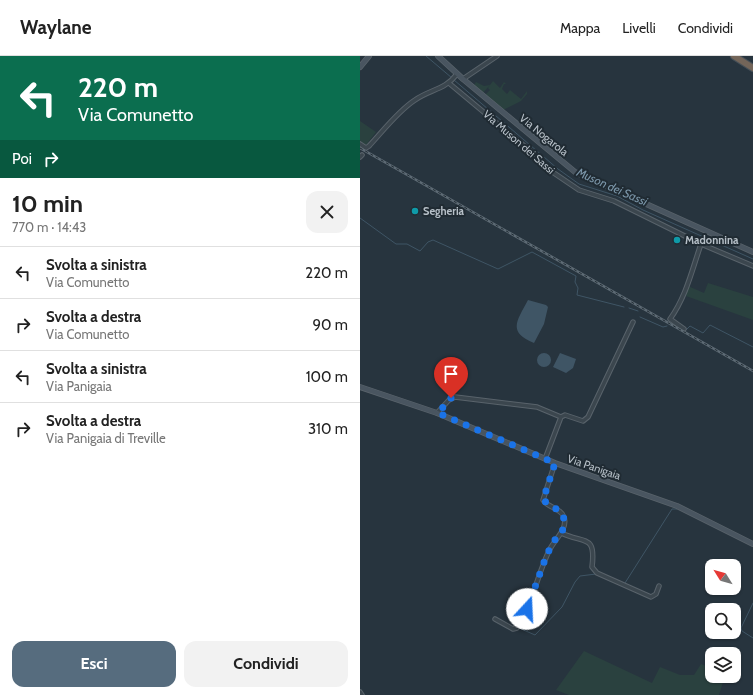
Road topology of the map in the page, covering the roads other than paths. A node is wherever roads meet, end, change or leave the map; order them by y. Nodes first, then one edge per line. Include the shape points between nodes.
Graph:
1 (369, 56) edge
2 (438, 56) edge
3 (497, 56) edge
4 (734, 56) edge
5 (360, 67) edge
6 (753, 68) edge
7 (457, 75) junction
8 (463, 79) junction
9 (450, 83) junction
10 (360, 144) edge
11 (701, 244) junction
12 (753, 252) edge
13 (753, 266) edge
14 (633, 322) dead end
15 (684, 329) dead end
16 (360, 387) edge
17 (438, 413) junction
18 (561, 417) junction
19 (545, 459) junction
20 (555, 463) junction
21 (561, 533) junction
22 (753, 544) edge
23 (659, 586) dead end
24 (495, 619) dead end
25 (360, 692) edge
26 (362, 695) edge

1 - 5 street
2 - 7 street, Via Nogarola
3 - 8 street
4 - 6 highway
7 - 8 street, Via Nogarola
7 - 9 street
8 - 12 street, Via Nogarola via 575,172
9 - 10 street via 414,101 368,147
9 - 11 street, Via Muson dei Sassi via 540,159 548,169 574,188 614,201
11 - 13 street, Via Muson dei Sassi
11 - 15 street via 692,266 686,293 670,319
14 - 18 street via 587,419 583,421
16 - 17 street, Via Panigaia
17 - 18 street via 449,400 456,397 537,407
17 - 19 street, Via Panigaia
18 - 19 street
19 - 20 street, Via Panigaia
20 - 21 street via 543,500 564,516 565,522
20 - 22 street, Via Panigaia via 677,506
21 - 23 street via 592,545 592,567 597,573 651,597 656,594
21 - 24 street via 547,554 527,609 517,628 513,629
25 - 26 street

